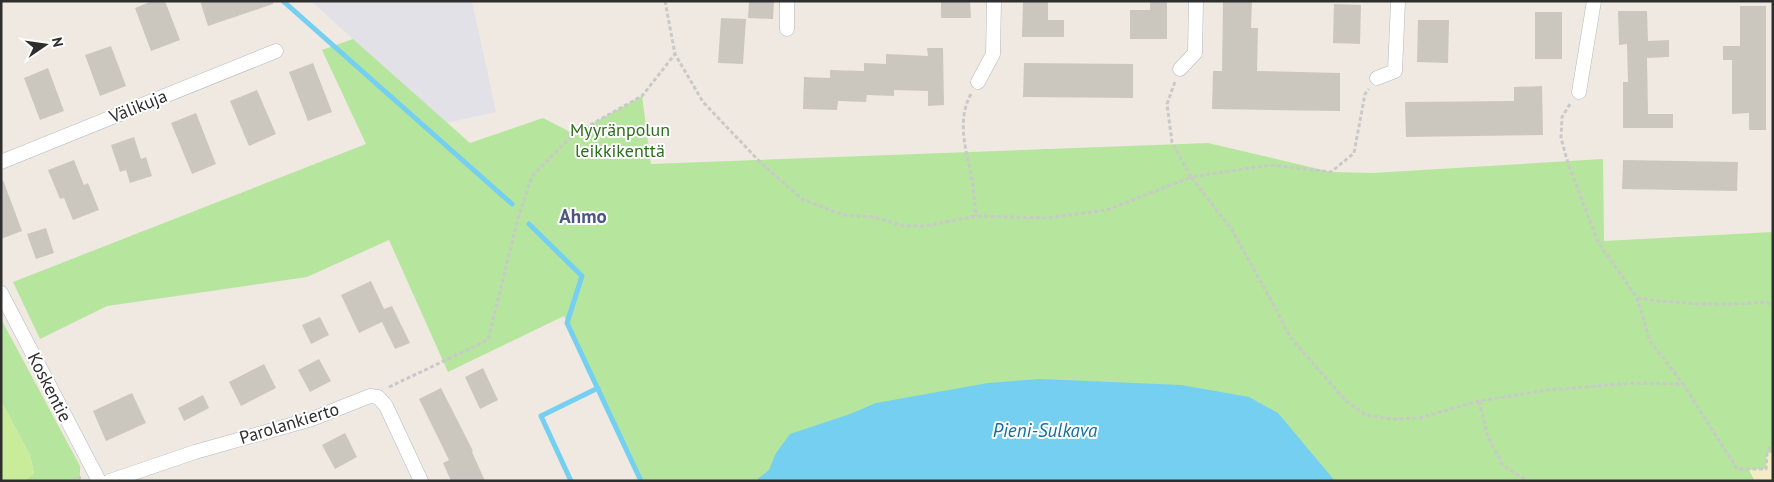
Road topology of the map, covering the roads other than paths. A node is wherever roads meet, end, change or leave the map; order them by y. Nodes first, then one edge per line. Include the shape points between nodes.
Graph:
1 (787, 1) edge
2 (994, 1) edge
3 (1196, 1) edge
4 (1398, 1) edge
5 (1594, 1) edge
6 (787, 29) dead end
7 (276, 51) dead end
8 (1180, 69) road end
9 (1377, 78) road end
10 (978, 82) road end
11 (1578, 92) road end
12 (1, 162) edge
13 (1, 293) edge
14 (99, 481) edge
15 (110, 481) edge
16 (421, 481) edge

1 - 6 street
2 - 10 street via 994,54
3 - 8 street via 1196,53
4 - 9 street via 1395,71
5 - 11 street
7 - 12 street, Välikuja
13 - 14 street, Koskentie
15 - 16 street, Parolankierto via 195,452 312,419 370,396 378,397 386,406

